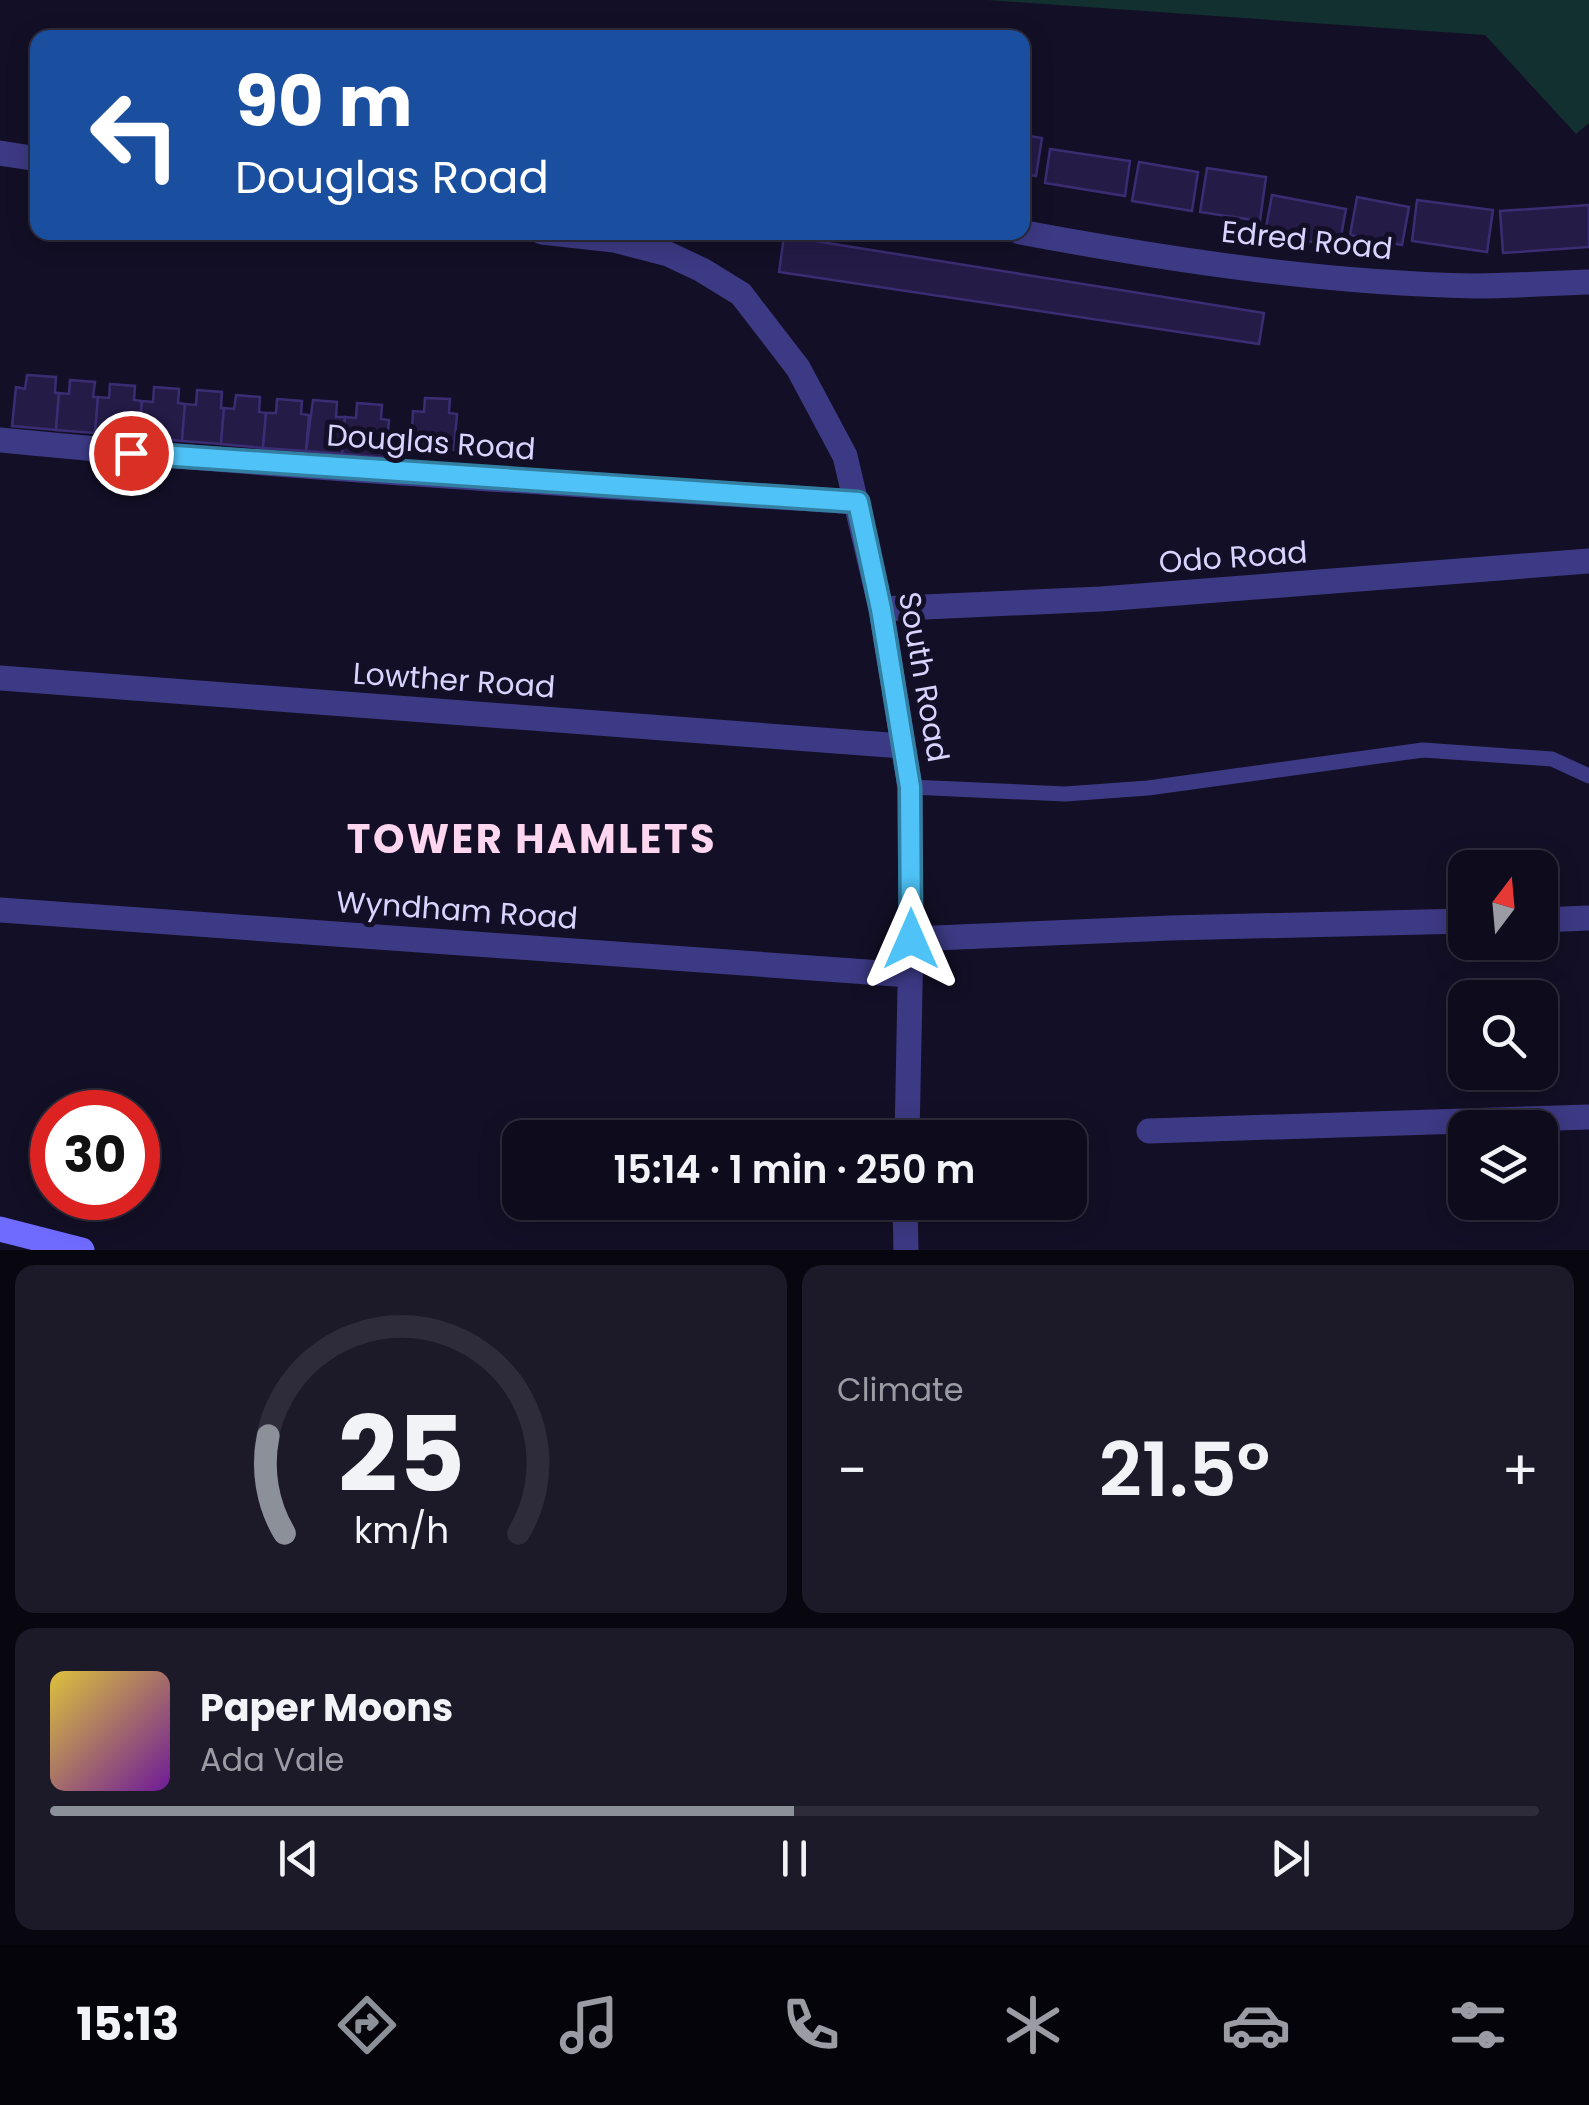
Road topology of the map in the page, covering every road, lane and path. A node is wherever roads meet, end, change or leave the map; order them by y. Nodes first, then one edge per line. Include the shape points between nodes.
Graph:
1 (0, 152) edge
2 (30, 157) edge
3 (1030, 234) edge
4 (614, 240) edge
5 (1589, 282) edge
6 (0, 440) edge
7 (858, 502) junction
8 (1589, 561) edge
9 (881, 609) junction
10 (0, 678) edge
11 (902, 746) junction
12 (1589, 776) edge
13 (910, 787) junction
14 (0, 910) edge
15 (1589, 918) edge
16 (1558, 919) edge
17 (1448, 922) edge
18 (911, 939) junction
19 (910, 975) junction
20 (1589, 1117) edge
21 (907, 1120) edge
22 (1150, 1131) dead end
23 (905, 1220) edge
24 (0, 1230) edge
25 (82, 1250) edge
26 (906, 1250) edge

1 - 2 street
3 - 5 street, Edred Road via 1318,278 1476,286
4 - 7 street, South Road via 668,254 741,294 798,368 836,433
6 - 7 street, Douglas Road
7 - 9 street, South Road
8 - 9 street, Odo Road
9 - 11 street, South Road
10 - 11 street, Lowther Road
11 - 13 street, South Road
12 - 13 lane via 1552,759 1423,750 1098,791
13 - 18 street, South Road
14 - 19 street, Wyndham Road
15 - 16 street
17 - 18 street
18 - 19 street, South Road
19 - 21 street, South Road
20 - 22 street
23 - 26 street
24 - 25 street

